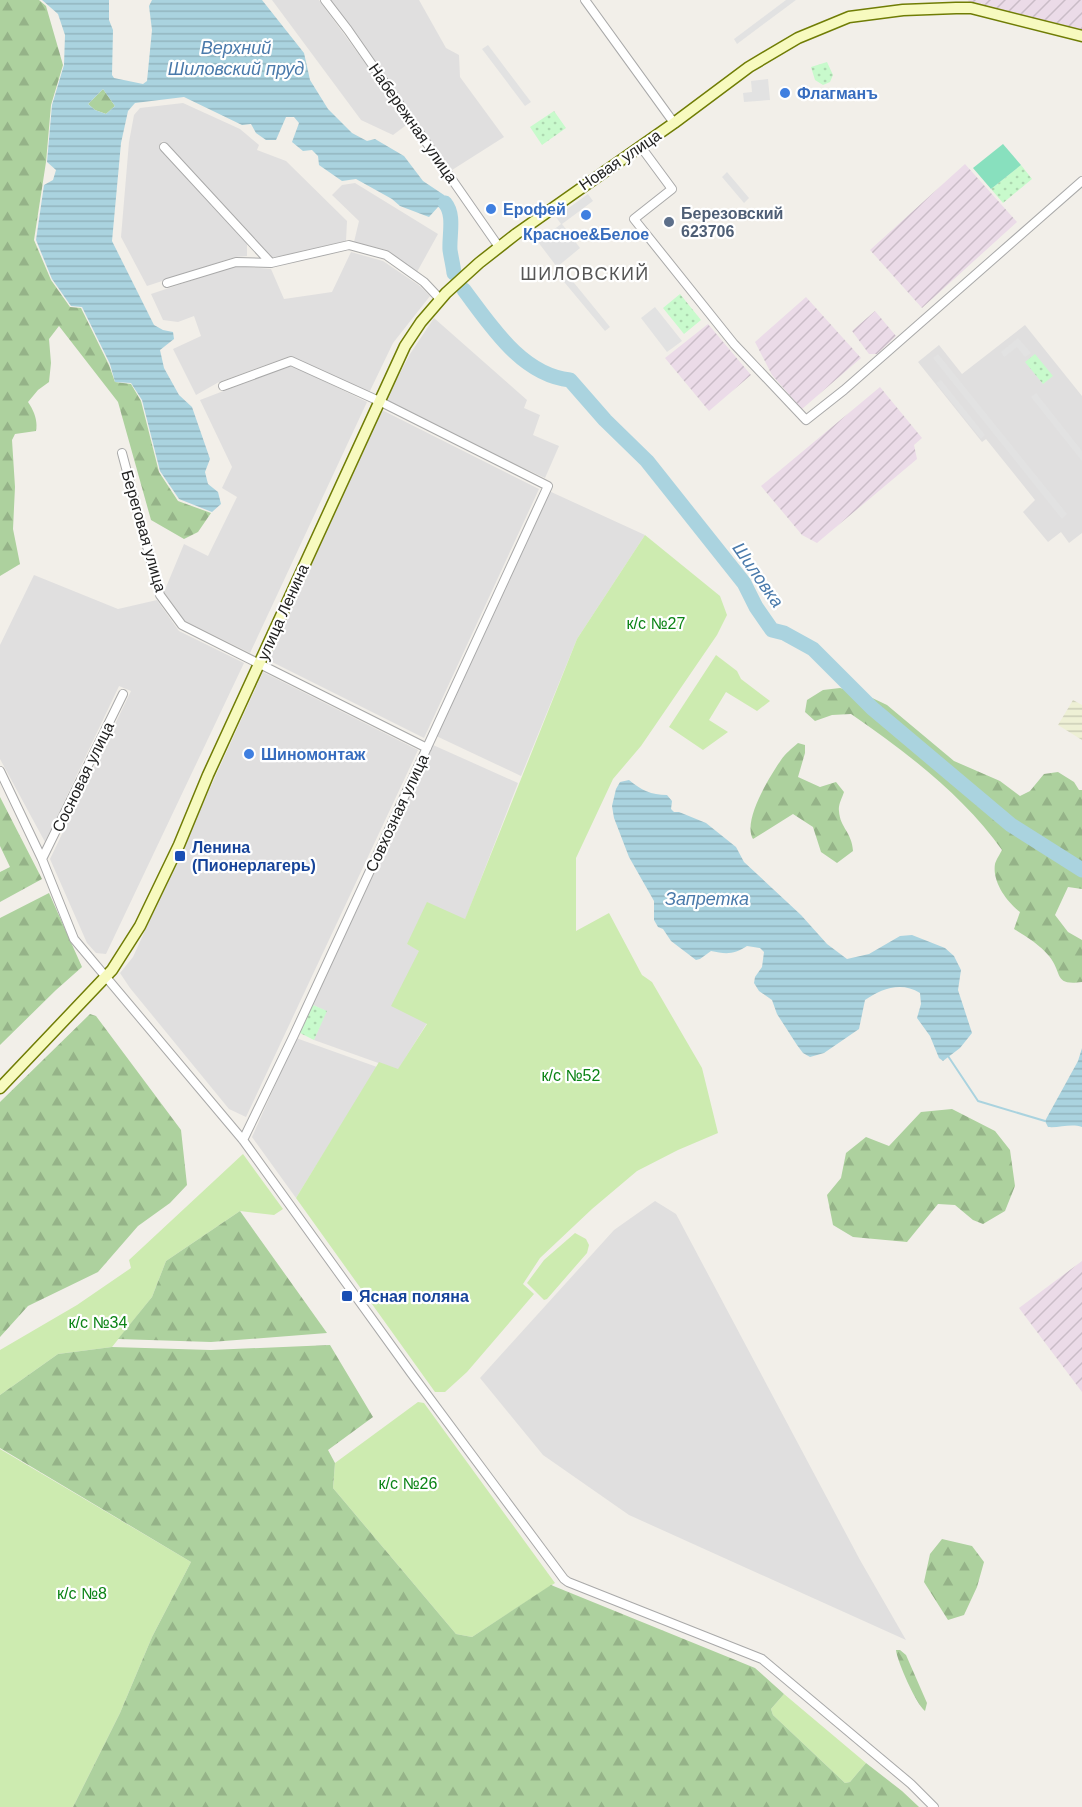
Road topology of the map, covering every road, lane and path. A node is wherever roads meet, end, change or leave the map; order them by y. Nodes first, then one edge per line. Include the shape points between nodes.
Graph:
1 (325, 0) edge
2 (585, 0) edge
3 (970, 4) edge
4 (1082, 36) edge
5 (671, 119) junction
6 (164, 147) dead end
7 (640, 147) junction
8 (1082, 181) edge
9 (499, 247) junction
10 (271, 263) junction
11 (479, 263) joint
12 (167, 283) dead end
13 (443, 296) junction
14 (223, 386) dead end
15 (379, 401) junction
16 (122, 453) dead end
17 (259, 663) junction
18 (123, 694) dead end
19 (427, 748) junction
20 (0, 771) edge
21 (42, 859) junction
22 (106, 976) junction
23 (0, 1088) edge
24 (243, 1140) junction
25 (934, 1807) edge

1 - 9 street, Набережная улица
2 - 5 street
3 - 4 street, Новая улица
3 - 5 street, Новая улица via 849,17 827,25 757,62
5 - 7 street, Новая улица
6 - 10 street
7 - 8 street via 672,189 634,219 734,344 806,420
7 - 9 street, Новая улица
9 - 11 street, Новая улица
10 - 12 street via 236,262
10 - 13 street via 349,245 386,255
11 - 13 street, улица Ленина
13 - 15 street, улица Ленина via 405,346
14 - 15 street via 291,361
15 - 17 street, улица Ленина
15 - 19 street, Совхозная улица via 548,486
16 - 17 street, Береговая улица via 160,595 182,625
17 - 19 street, Береговая улица
17 - 22 street, улица Ленина via 140,926
18 - 21 street, Сосновая улица
19 - 24 street, Совхозная улица
20 - 21 street
21 - 22 street via 74,939
22 - 23 street, улица Ленина
22 - 24 street
24 - 25 street via 568,1582 762,1659

